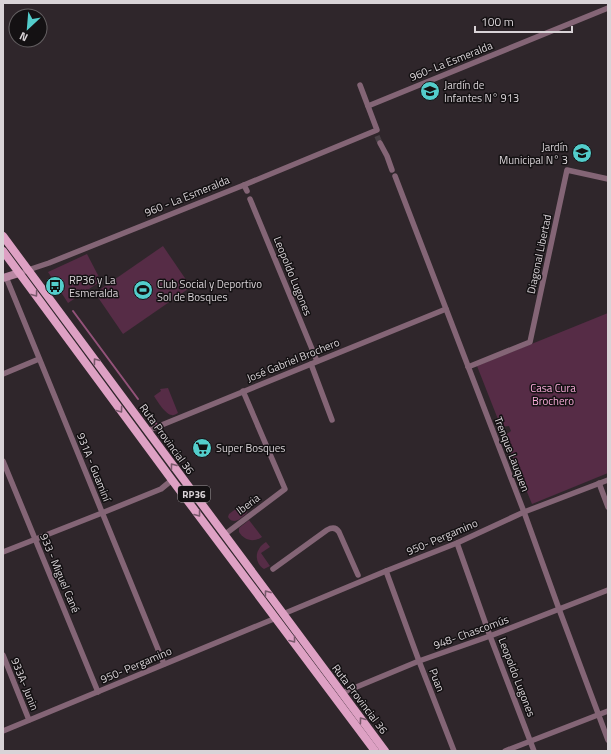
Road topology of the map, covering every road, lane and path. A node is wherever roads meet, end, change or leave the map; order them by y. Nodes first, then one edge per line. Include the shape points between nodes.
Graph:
1 (608, 8) edge
2 (360, 85) dead end
3 (368, 106) junction
4 (380, 143) tunnel mouth
5 (392, 170) dead end
6 (395, 176) dead end
7 (608, 179) edge
8 (244, 185) junction
9 (247, 191) dead end
10 (250, 199) dead end
11 (3, 236) edge
12 (3, 251) edge
13 (28, 270) junction
14 (19, 273) junction
15 (5, 278) edge
16 (446, 309) junction
17 (39, 359) junction
18 (314, 362) junction
19 (468, 367) junction
20 (3, 374) edge
21 (243, 391) junction
22 (332, 420) dead end
23 (147, 431) junction
24 (3, 462) edge
25 (172, 480) junction
26 (608, 480) edge
27 (598, 483) junction
28 (608, 507) edge
29 (524, 512) junction
30 (102, 513) junction
31 (224, 535) junction
32 (34, 539) junction
33 (457, 543) junction
34 (3, 552) edge
35 (273, 569) dead end
36 (386, 571) junction
37 (358, 575) dead end
38 (608, 590) edge
39 (559, 609) junction
40 (279, 616) junction
41 (490, 636) junction
42 (3, 655) edge
43 (419, 661) junction
44 (164, 664) junction
45 (98, 692) junction
46 (342, 693) junction
47 (608, 711) edge
48 (598, 715) junction
49 (29, 720) junction
50 (3, 731) edge
51 (608, 740) edge
52 (530, 741) junction
53 (375, 751) edge
54 (385, 751) edge
55 (454, 751) edge
56 (505, 751) edge
57 (534, 751) edge

1 - 3 street, 960- La Esmeralda
2 - 3 street
3 - 8 street, 960 - La Esmeralda via 376,132
4 - 5 street
6 - 16 street, Trenque Lauquen
7 - 19 street, Diagonal Libertad via 566,170 530,342
8 - 9 street
8 - 13 street, 960 - La Esmeralda
10 - 18 street, Leopoldo Lugones
11 - 13 main road, Ruta Provincial 36 / RP36
12 - 14 main road, Ruta Provincial 36 / RP36
13 - 14 street, 960 - La Esmeralda
23 -> 13 main road, Ruta Provincial 36 / RP36
14 - 15 street, 960 - La Esmeralda
14 -> 25 main road, Ruta Provincial 36 / RP36
15 - 17 street, 931A - Guaminí
16 - 18 street, José Gabriel Brochero
16 - 19 street, Trenque Lauquen
17 - 20 street
17 - 30 street, 931A - Guaminí
18 - 21 street, José Gabriel Brochero
18 - 22 street, Leopoldo Lugones
19 - 29 street, Trenque Lauquen
21 - 23 street, José Gabriel Brochero
21 - 31 street, Iberia via 284,489
31 -> 23 main road, Ruta Provincial 36 / RP36
24 - 32 street, 933 - Miguel Cané
25 - 30 street via 161,488
25 -> 40 main road, Ruta Provincial 36 / RP36
26 - 27 street, 950- Pergamino
27 - 28 street
27 - 29 street, 950- Pergamino
29 - 33 street, 950- Pergamino
29 - 39 street, Trenque Lauquen
30 - 32 street
30 - 44 street, 931A - Guaminí
40 -> 31 main road, Ruta Provincial 36 / RP36
32 - 34 street
32 - 45 street, 933 - Miguel Cané
33 - 36 street, 950- Pergamino
33 - 41 street, Leopoldo Lugones
35 - 37 street via 326,530 334,528 339,532
36 - 40 street, 950- Pergamino
36 - 43 street, Puan
38 - 39 street, 948- Chascomús
39 - 41 street, 948- Chascomús
39 - 48 street, Trenque Lauquen
40 - 44 street, 950- Pergamino
40 - 46 main road, Ruta Provincial 36 / RP36
40 -> 53 main road, Ruta Provincial 36 / RP36
41 - 43 street, 948- Chascomús
41 - 52 street, Leopoldo Lugones
42 - 49 street, 933A- Junin
43 - 46 street, 948- Chascomús
43 - 55 street, Puan
44 - 45 street, 950- Pergamino
45 - 49 street, 950- Pergamino
54 -> 46 main road, Ruta Provincial 36 / RP36
47 - 48 street
48 - 51 street, Trenque Lauquen
48 - 52 street
49 - 50 street, 950- Pergamino
52 - 56 street
52 - 57 street, Leopoldo Lugones

